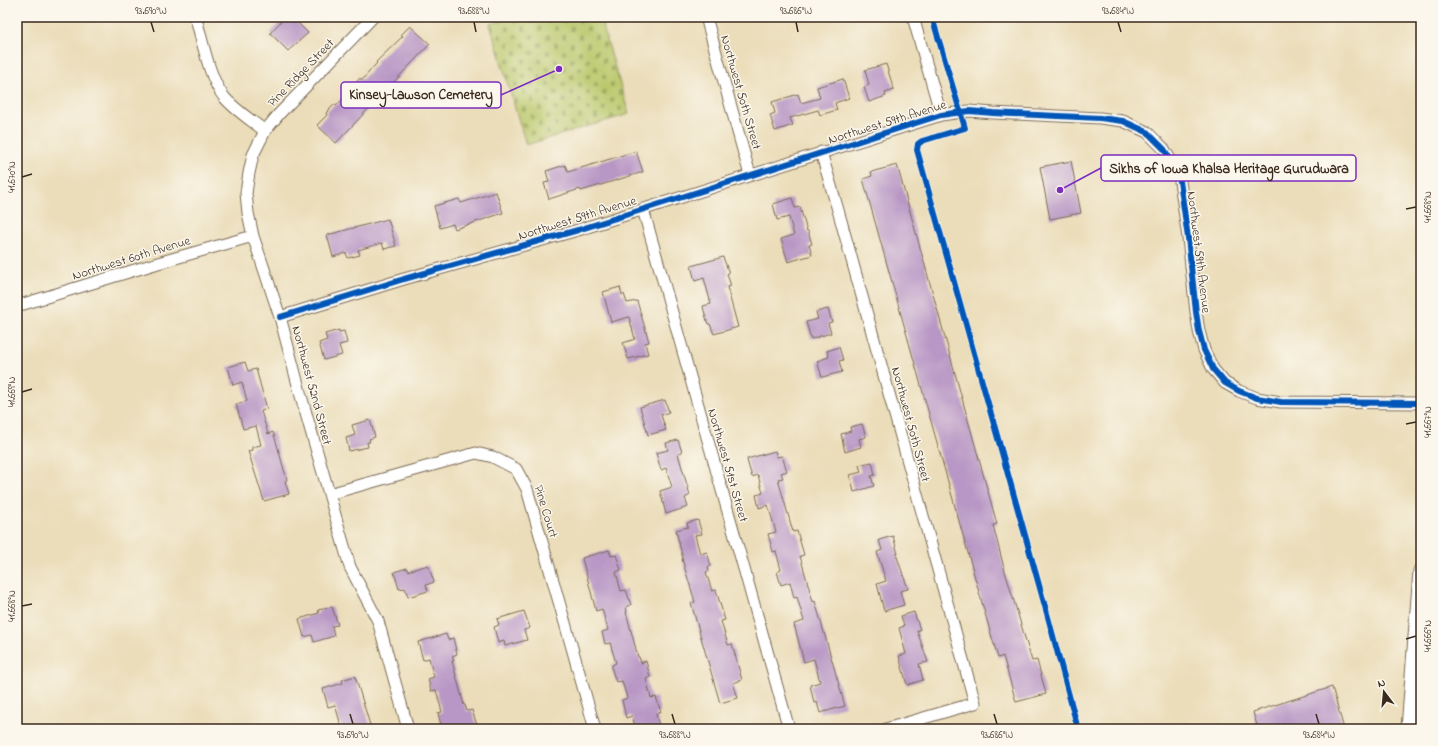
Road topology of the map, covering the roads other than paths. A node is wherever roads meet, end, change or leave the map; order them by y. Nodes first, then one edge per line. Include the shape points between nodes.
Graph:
1 (373, 17) edge
2 (706, 17) edge
3 (913, 17) edge
4 (196, 19) dead end
5 (941, 116) junction
6 (265, 131) junction
7 (821, 152) junction
8 (750, 175) junction
9 (643, 209) junction
10 (253, 236) junction
11 (17, 306) edge
12 (280, 317) junction
13 (1421, 404) edge
14 (329, 494) junction
15 (1421, 571) edge
16 (408, 729) edge
17 (595, 729) edge
18 (789, 729) edge
19 (887, 729) edge
20 (1409, 729) edge

1 - 6 street, Pine Ridge Street
2 - 8 street, Northwest 50th Street
3 - 5 street
4 - 6 street via 219,90 232,106
5 - 7 street, Northwest 59th Avenue
5 - 13 street, Northwest 59th Avenue via 969,111 1100,118 1123,121 1147,132 1164,149 1179,174 1199,331 1213,369 1225,383 1257,398 1281,402
6 - 10 street, Northwest 52nd Street via 253,155 246,193
7 - 8 street, Northwest 59th Avenue
7 - 19 street, Northwest 50th Street via 975,703
8 - 9 street, Northwest 59th Avenue
9 - 12 street, Northwest 59th Avenue
9 - 18 street, Northwest 51st Street
10 - 11 street, Northwest 60th Avenue
10 - 12 street, Northwest 52nd Street
12 - 14 street, Northwest 52nd Street
14 - 16 street, Northwest 52nd Street via 350,567 378,621
14 - 17 street, Pine Court via 476,453 493,457 516,469 527,489
15 - 20 main road

